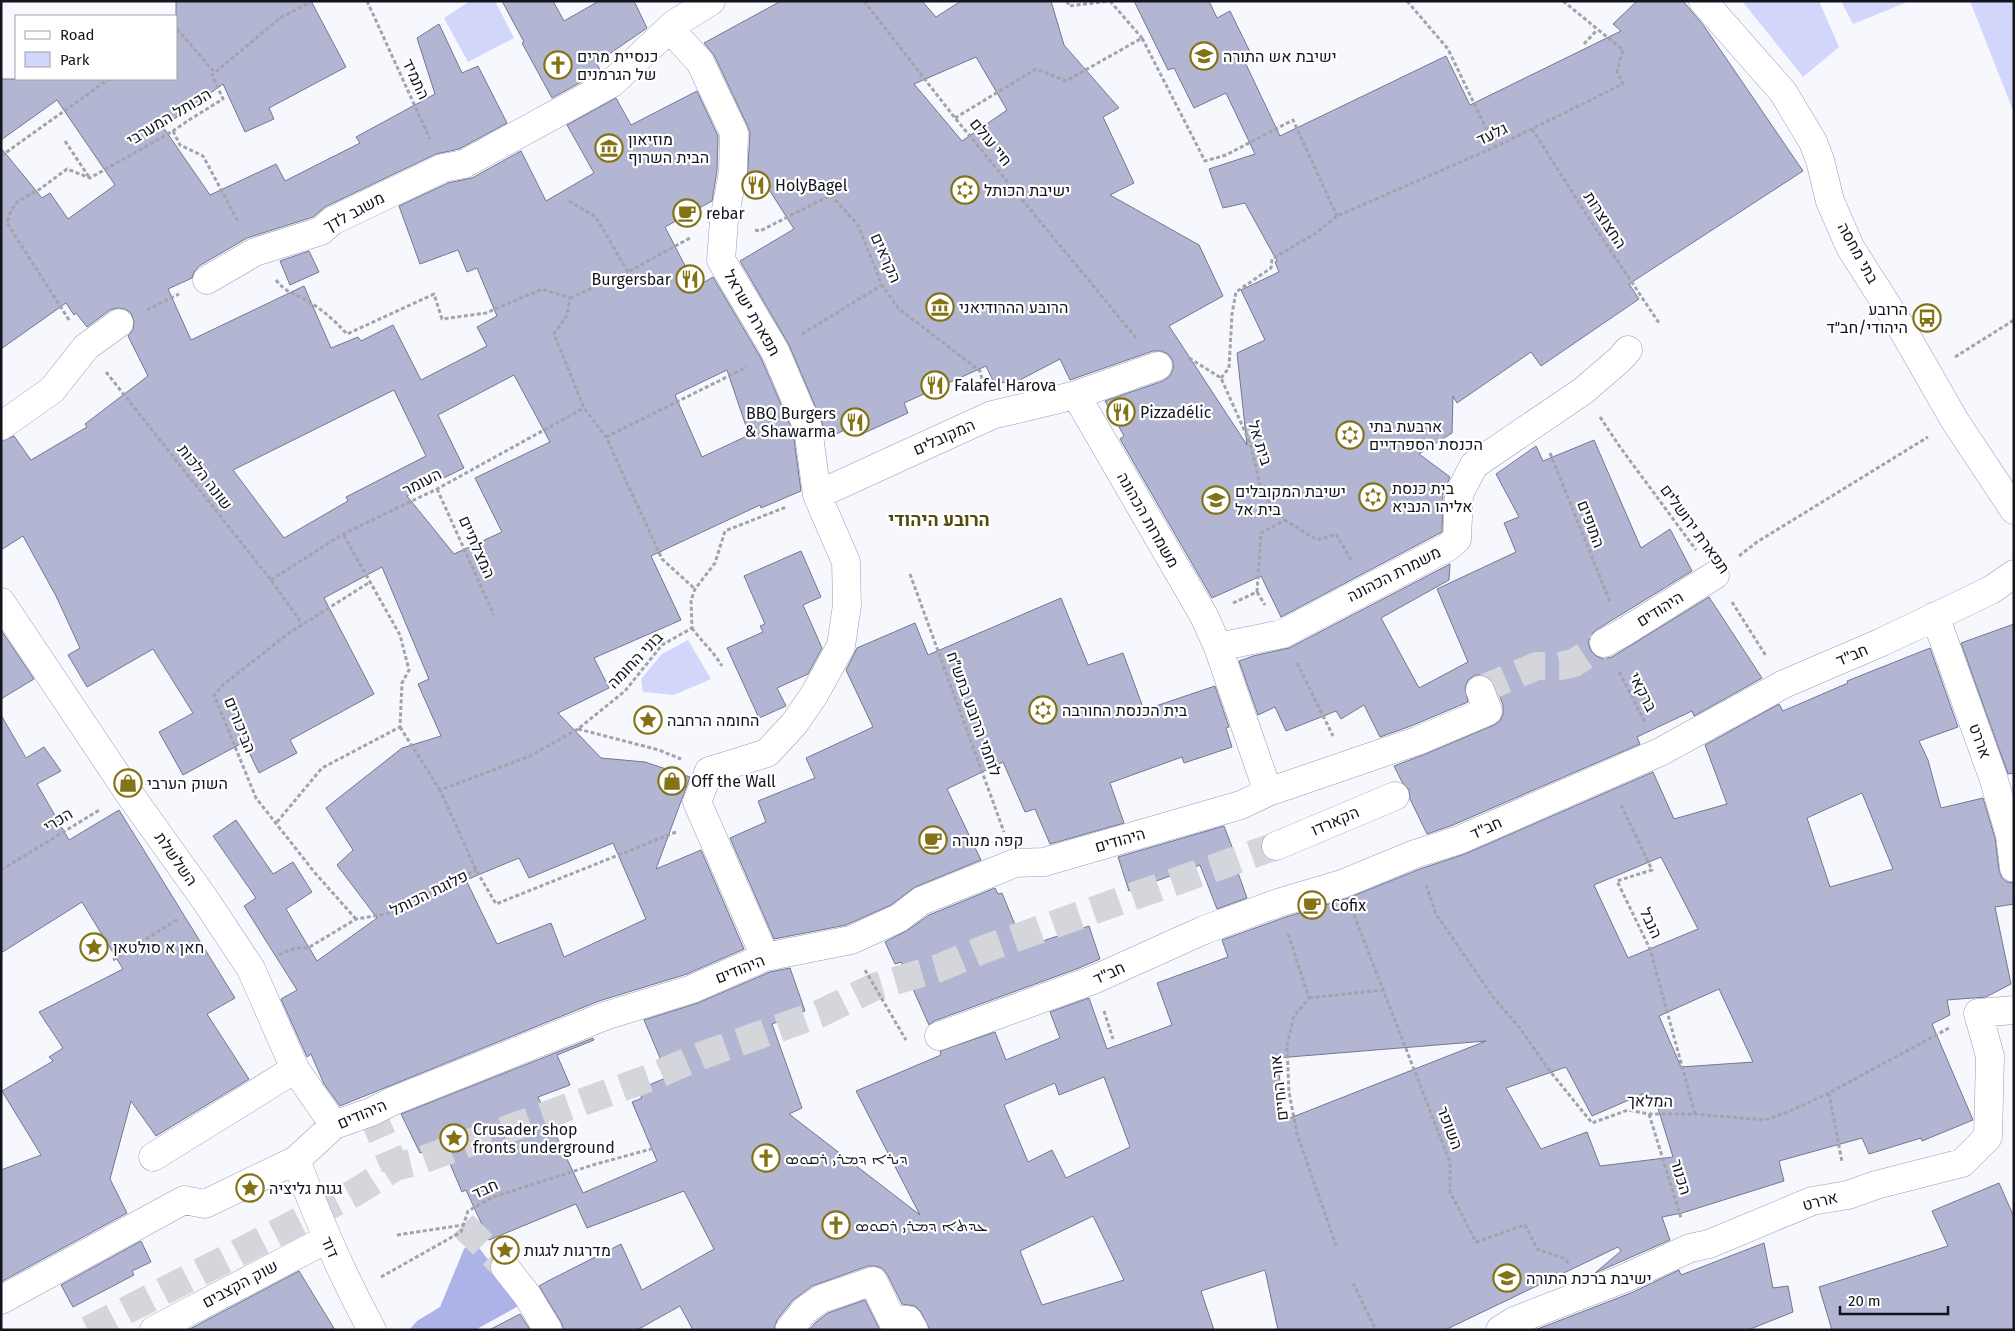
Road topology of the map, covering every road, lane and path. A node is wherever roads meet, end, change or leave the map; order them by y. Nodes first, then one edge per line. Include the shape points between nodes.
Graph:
1 (313, 1) edge
2 (367, 1) edge
3 (711, 1) edge
4 (864, 1) edge
5 (1067, 1) edge
6 (1110, 1) edge
7 (1407, 1) edge
8 (1563, 1) edge
9 (1703, 1) edge
10 (670, 29) junction
11 (178, 30) edge
12 (1597, 30) junction
13 (1142, 38) junction
14 (1584, 44) dead end
15 (214, 73) junction
16 (108, 80) edge
17 (955, 118) junction
18 (1532, 129) junction
19 (173, 131) junction
20 (65, 141) dead end
21 (1495, 147) junction
22 (1, 156) edge
23 (443, 168) junction
24 (90, 178) junction
25 (570, 202) dead end
26 (1337, 216) junction
27 (724, 220) junction
28 (255, 252) junction
29 (628, 272) junction
30 (206, 280) joint
31 (882, 285) junction
32 (570, 298) junction
33 (2014, 320) edge
34 (119, 323) joint
35 (1658, 323) dead end
36 (86, 346) junction
37 (1628, 350) dead end
38 (775, 351) junction
39 (1158, 366) junction
40 (1928, 373) junction
41 (1221, 378) junction
42 (1583, 391) junction
43 (1076, 395) junction
44 (584, 408) junction
45 (992, 415) junction
46 (1538, 423) junction
47 (1, 426) edge
48 (1961, 432) junction
49 (606, 437) junction
50 (437, 489) junction
51 (817, 494) junction
52 (2014, 510) edge
53 (1285, 520) junction
54 (343, 534) junction
55 (910, 574) dead end
56 (2014, 574) edge
57 (1715, 575) junction
58 (271, 580) junction
59 (370, 582) junction
60 (1367, 588) junction
61 (695, 589) junction
62 (1257, 592) dead end
63 (1, 602) edge
64 (494, 615) dead end
65 (1935, 616) junction
66 (302, 624) junction
67 (692, 628) junction
68 (1282, 634) junction
69 (1614, 638) junction
70 (1218, 647) junction
71 (722, 666) dead end
72 (1784, 684) junction
73 (1480, 690) dead end
74 (400, 727) junction
75 (578, 729) junction
76 (1660, 752) junction
77 (1348, 765) junction
78 (709, 771) junction
79 (1606, 775) junction
80 (440, 790) junction
81 (128, 792) junction
82 (1268, 792) junction
83 (1395, 796) dead end
84 (705, 821) junction
85 (277, 822) junction
86 (1276, 846) tunnel mouth
87 (1416, 854) junction
88 (1015, 863) junction
89 (2014, 868) edge
90 (1, 870) edge
91 (476, 870) junction
92 (1342, 884) junction
93 (206, 901) junction
94 (1278, 902) junction
95 (356, 919) junction
96 (851, 940) junction
97 (765, 957) junction
98 (113, 960) dead end
99 (250, 969) junction
100 (1383, 990) junction
101 (1309, 998) junction
102 (2014, 1010) edge
103 (1978, 1013) junction
104 (939, 1036) dead end
105 (907, 1042) dead end
106 (295, 1068) junction
107 (1829, 1093) junction
108 (1649, 1114) junction
109 (1695, 1114) junction
110 (334, 1125) junction
111 (655, 1148) dead end
112 (152, 1157) dead end
113 (296, 1160) junction
114 (1848, 1195) junction
115 (463, 1225) junction
116 (396, 1236) dead end
117 (327, 1239) junction
118 (1336, 1245) dead end
119 (1690, 1248) junction
120 (505, 1267) tunnel mouth
121 (1353, 1283) dead end
122 (352, 1294) junction
123 (1582, 1295) junction
124 (1, 1300) edge
125 (154, 1330) edge
126 (372, 1330) edge
127 (548, 1330) edge
128 (789, 1330) edge
129 (914, 1330) edge
130 (1376, 1330) edge
131 (1500, 1330) edge

1 - 15 path, הכותל המערבי via 280,18
2 - 23 path, התמיד
3 - 10 street, משגב לדך
4 - 17 path, חיי עולם
5 - 6 path via 1069,6
6 - 13 path
7 - 21 path via 1448,49
8 - 12 path
9 - 40 street, בתי מחסה via 1783,92 1813,142 1830,201 1850,247
10 - 23 street, משגב לדך via 612,83 464,164
10 - 27 street, תפארת ישראל via 700,62 734,133 733,172
11 - 15 path
12 - 14 path
12 - 18 path, גלעד via 1622,50 1617,71 1623,84
13 - 17 path via 1066,81 1036,70
13 - 26 path via 1205,161 1226,155 1293,120
15 - 19 path, הכותל המערבי via 212,75 224,99
16 - 22 path
17 - 39 path, חיי עולם
18 - 21 path, גלעד
18 - 35 path, החצוצרות
19 - 24 path, הכותל המערבי
19 - 28 path via 180,145 203,156
20 - 24 path
21 - 26 path, גלעד
23 - 28 street, משגב לדך via 332,221 321,231
24 - 36 path, שונה הלכות via 67,169 18,202 7,223
25 - 29 path via 596,217
26 - 41 path, גלעד via 1316,233 1272,259 1271,268 1236,292 1229,368
27 - 29 path
27 - 31 path, הקראים via 760,231 831,195 858,225
27 - 38 street, תפארת ישראל via 721,260
28 - 30 street, משגב לדך
28 - 32 path via 283,289 307,300 347,334 434,294 442,319 486,313 542,289
29 - 32 path
30 - 34 path
31 - 38 path
31 - 45 path, הקראים via 898,308 980,371
32 - 44 path via 567,315 554,334
33 - 40 path
34 - 36 street
36 - 47 street via 52,390
36 - 58 path, שונה הלכות
37 - 42 street, משמרת הכהונה
38 - 49 path
38 - 51 street, תפארת ישראל via 808,428
39 - 41 path via 1188,357
39 - 43 street, המקובלים
40 - 48 street, בתי מחסה
41 - 53 path, בית אל via 1250,443 1262,493
42 - 46 street, משמרת הכהונה
42 - 57 path, תפארת ירושלים via 1620,447
43 - 45 street, המקובלים
43 - 70 street, משמרות הכהונה via 1204,616
44 - 49 path
44 - 50 path, העומר
45 - 51 street, המקובלים
46 - 60 street, משמרת הכהונה via 1474,465 1459,494 1457,539 1448,547
46 - 69 path, התופים via 1597,574
48 - 52 street, בתי מחסה
48 - 57 path via 1756,542
49 - 61 path via 662,559
50 - 54 path, העומר
50 - 64 path, המצלתיים
51 - 61 path via 725,531 716,563
51 - 78 street, תפארת ישראל via 846,562 847,605 841,646 794,724 767,753
53 - 60 path, בית אל via 1317,540 1336,534
53 - 62 path via 1261,533
54 - 58 path, העומר
54 - 59 path
55 - 88 path, לוחמי הרובע בתש״ח
56 - 65 street, חב"ד via 1991,590
57 - 69 street, היהודים
57 - 72 path, תפארת ירושלים
58 - 66 path, שונה הלכות
59 - 66 path, הביכורים
59 - 74 path via 400,635 409,670 402,683
60 - 68 street, משמרת הכהונה
61 - 67 path via 691,600
63 - 81 street, השלשלת
65 - 72 street, חב"ד
65 - 89 street, אררט via 1993,777 2010,835
66 - 85 path, הביכורים via 214,695 256,798
67 - 71 path
67 - 75 path, בוני החומה via 662,645 625,692
68 - 70 street, משמרת הכהונה
68 - 77 path
69 - 76 path, ברקאי
70 - 82 street, משמרות הכהונה
72 - 76 street, חב"ד
73 - 77 street, היהודים via 1488,711
74 - 80 path
74 - 85 path via 322,768
75 - 78 path via 659,750
75 - 80 path, בוני החומה via 530,756
76 - 79 street, חב"ד
77 - 82 street, היהודים
78 - 84 street via 697,802
79 - 87 street, חב"ד via 1459,840
79 - 109 path, הנבל via 1652,870 1617,881 1650,949
80 - 91 path
81 - 90 path, הכרי
81 - 93 street, השלשלת
82 - 88 street, היהודים via 1241,805 1044,862
83 - 86 street, הקארדו
84 - 91 path, פלוגת הכותל via 496,904
84 - 97 street
85 - 95 path, הביכורים via 315,873
87 - 92 street, חב"ד
87 - 108 path, המלאך via 1436,914 1493,997 1592,1123 1628,1110
88 - 96 street, היהודים via 921,901 899,918
91 - 95 path, פלוגת הכותל via 387,914
92 - 94 street, חב"ד
92 - 100 path, השופר
93 - 98 path
93 - 99 street, השלשלת
94 - 101 path
94 - 104 street, חב"ד via 1204,930 1092,980
95 - 99 path, פלוגת הכותל via 308,948 295,948
96 - 97 street, היהודים
96 - 105 path
97 - 110 street, היהודים via 692,989 604,1016
99 - 106 street, השלשלת
100 - 101 path
100 - 123 path, השופר via 1450,1162 1450,1192 1476,1242 1525,1225 1537,1249 1566,1259
101 - 118 path, אור החיים via 1294,1016 1287,1045 1289,1092 1297,1134
102 - 103 street
103 - 107 path, המלאך
103 - 114 street, אררט via 1990,1056 1988,1137 1962,1163
106 - 110 street, השלשלת
106 - 112 street
107 - 109 path, המלאך via 1764,1120
107 - 114 path
108 - 109 path, המלאך
108 - 119 path, הכנור
110 - 113 street, היהודים
111 - 115 path, חבד via 493,1197 468,1211
113 - 117 street, דוד
113 - 124 street, היהודים via 205,1204 184,1200
114 - 119 street, אררט via 1812,1201 1708,1244
115 - 116 path
115 - 122 path, חבד via 461,1232
117 - 122 street, דוד
117 - 125 street, שוק הקצבים
119 - 123 street, אררט
120 - 127 street via 527,1294
121 - 130 path
122 - 126 street, דוד
123 - 131 street, אררט via 1514,1321
128 - 129 street via 805,1310 821,1299 872,1281 892,1320 908,1320

